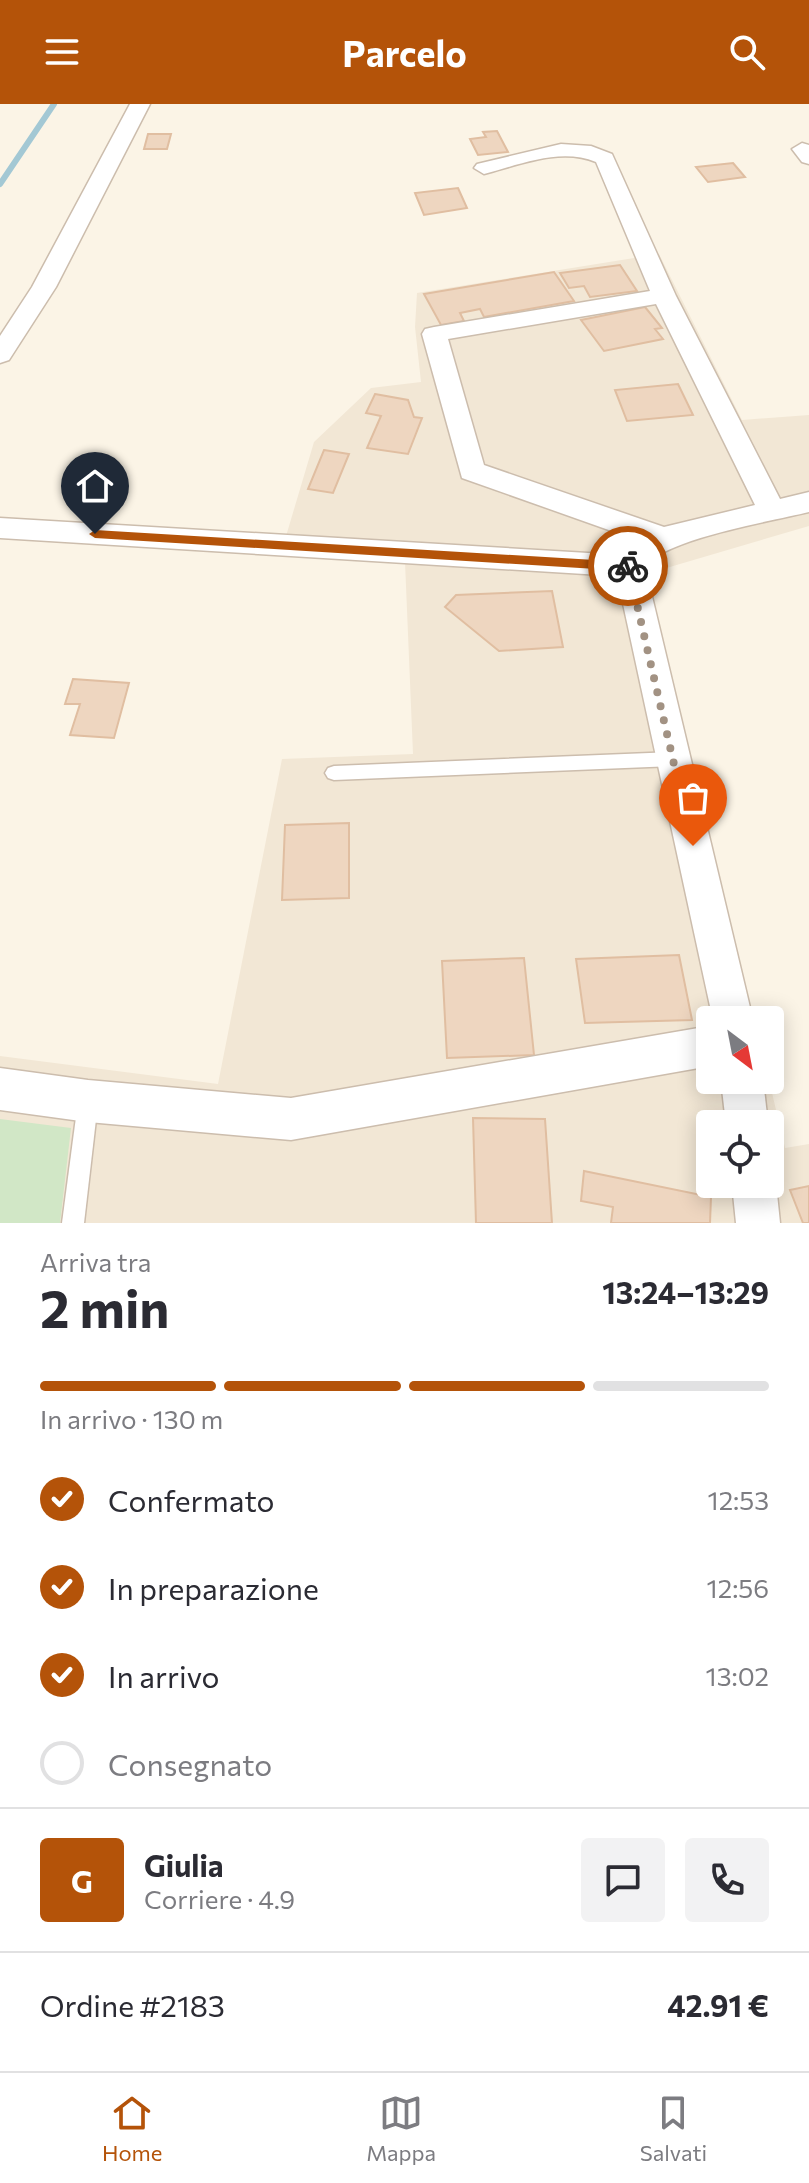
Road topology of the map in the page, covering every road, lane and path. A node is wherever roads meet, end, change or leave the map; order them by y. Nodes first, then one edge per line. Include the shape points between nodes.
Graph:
1 (140, 104) edge
2 (484, 168) dead end
3 (664, 296) junction
4 (0, 355) edge
5 (809, 502) edge
6 (772, 511) junction
7 (0, 528) edge
8 (663, 538) junction
9 (630, 566) junction
10 (674, 759) junction
11 (334, 773) dead end
12 (730, 1006) edge
13 (696, 1048) edge
14 (0, 1089) edge
15 (88, 1101) junction
16 (755, 1198) edge
17 (73, 1223) edge
18 (758, 1223) edge

1 - 4 street via 44,287
2 - 3 street via 561,151 587,150 605,158
3 - 6 street
3 - 8 street via 434,334 472,471
5 - 6 street
6 - 8 street
7 - 9 street
8 - 9 street via 640,551
9 - 10 street
10 - 11 lane
10 - 12 street
13 - 15 street via 291,1119
14 - 15 street
15 - 17 lane
16 - 18 street

